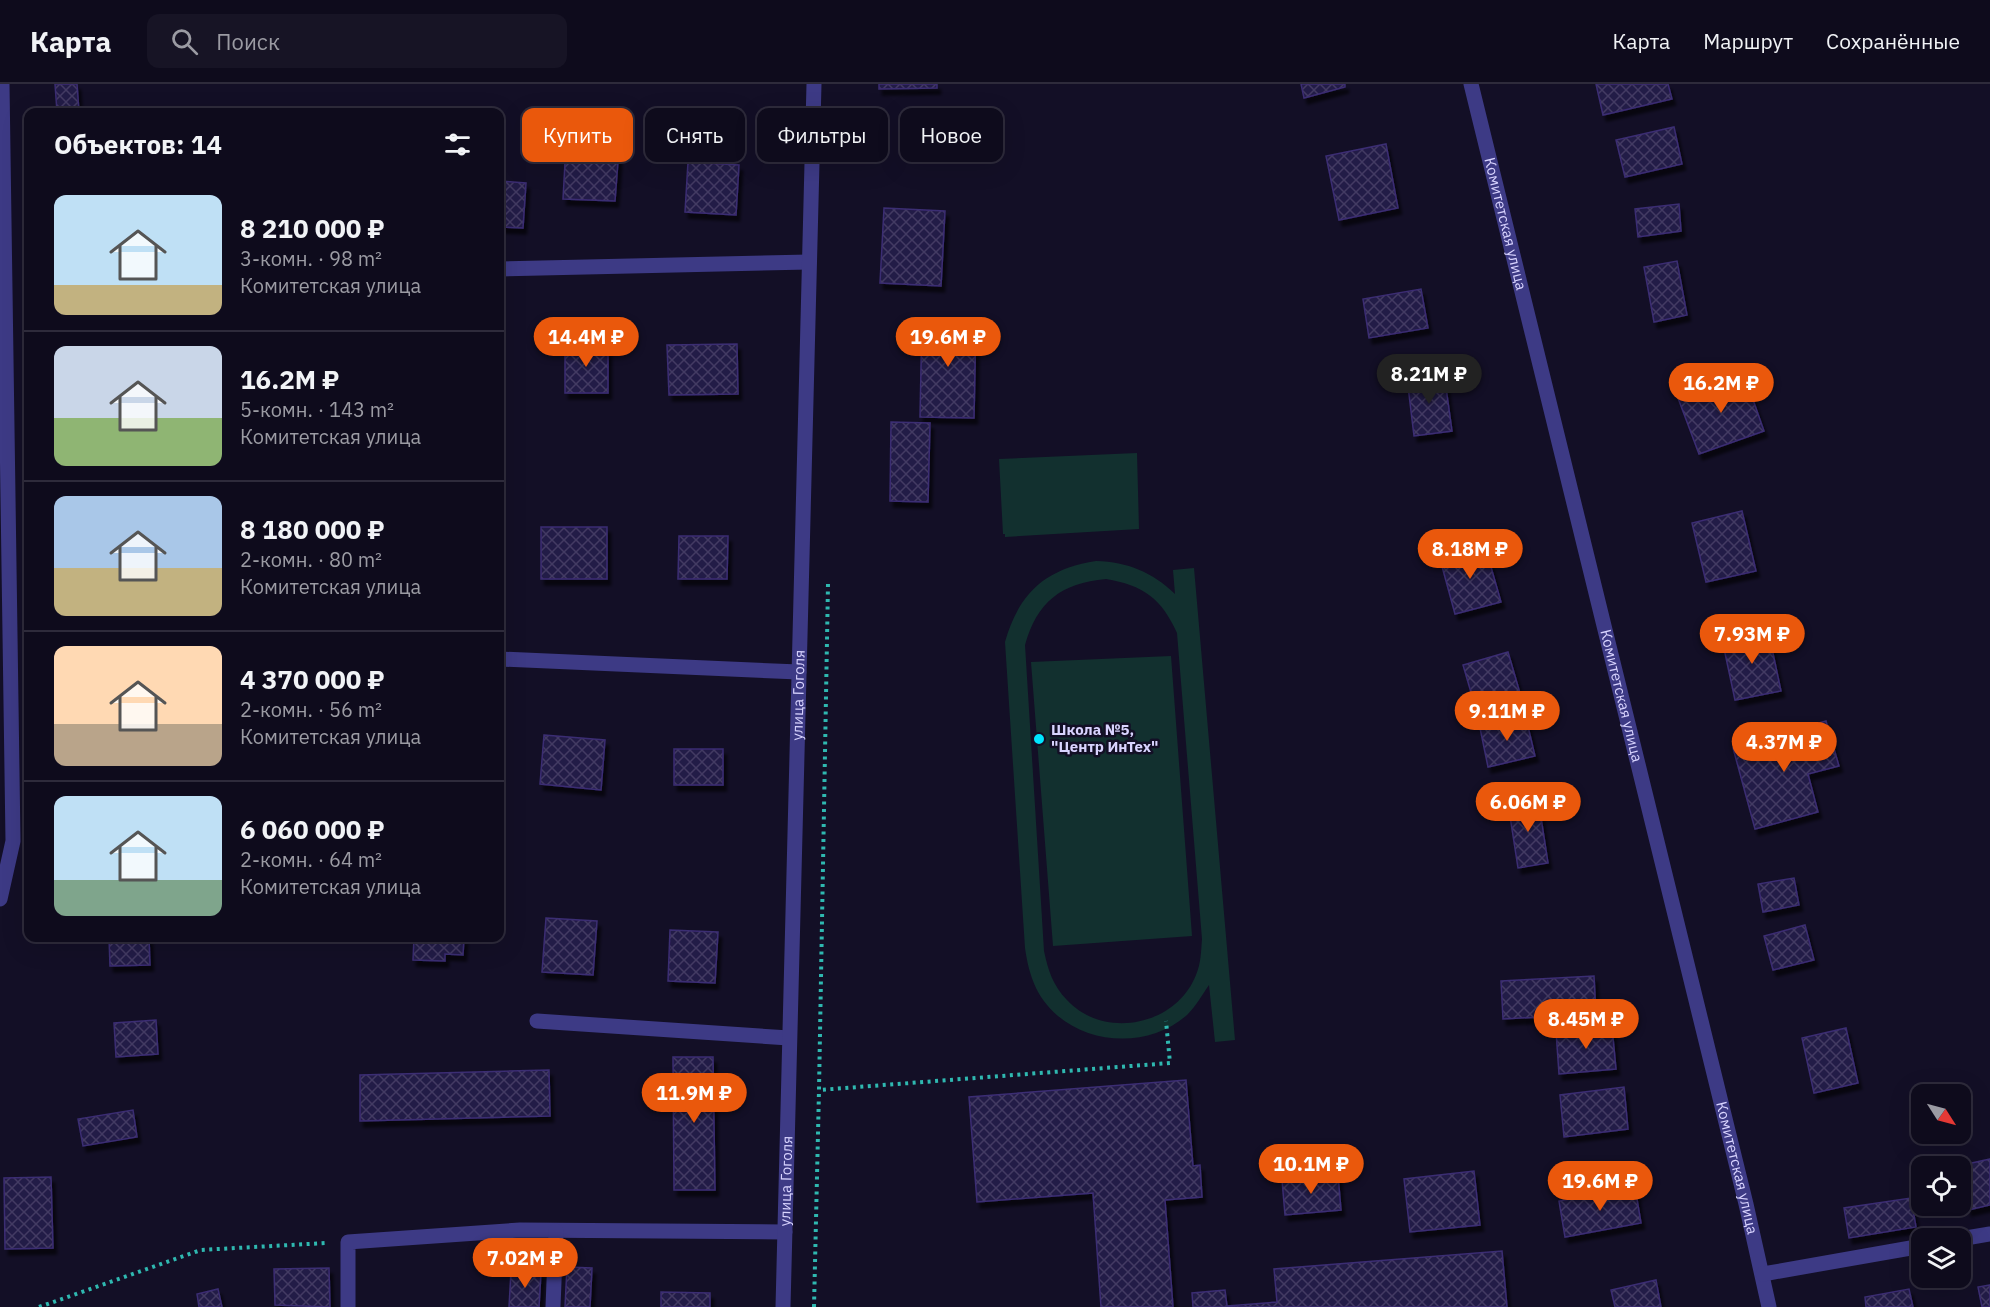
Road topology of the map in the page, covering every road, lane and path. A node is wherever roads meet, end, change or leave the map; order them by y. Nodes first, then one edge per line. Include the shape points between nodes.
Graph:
1 (2, 84) edge
2 (814, 84) edge
3 (1471, 84) edge
4 (809, 262) junction
5 (504, 269) edge
6 (828, 575) dead end
7 (504, 659) edge
8 (799, 672) junction
9 (0, 899) edge
10 (1166, 1021) dead end
11 (537, 1022) dead end
12 (789, 1038) junction
13 (819, 1090) junction
14 (556, 1231) junction
15 (785, 1232) junction
16 (1990, 1234) edge
17 (1971, 1237) edge
18 (348, 1242) junction
19 (1911, 1248) edge
20 (1763, 1274) junction
21 (39, 1307) edge
22 (348, 1307) edge
23 (553, 1307) edge
24 (783, 1307) edge
25 (814, 1307) edge
26 (1769, 1307) edge

1 - 9 street via 13,841
2 - 4 street, улица Гоголя
3 - 20 street, Комитетская улица
4 - 5 street
4 - 8 street, улица Гоголя
6 - 13 path
7 - 8 street
8 - 12 street, улица Гоголя
10 - 13 path via 1170,1063
11 - 12 street
12 - 15 street, улица Гоголя
13 - 25 path
14 - 15 street
14 - 18 street
14 - 23 street
15 - 24 street, улица Гоголя
16 - 17 street
18 - 21 path via 201,1250
18 - 22 street
19 - 20 street
20 - 26 street, Комитетская улица

